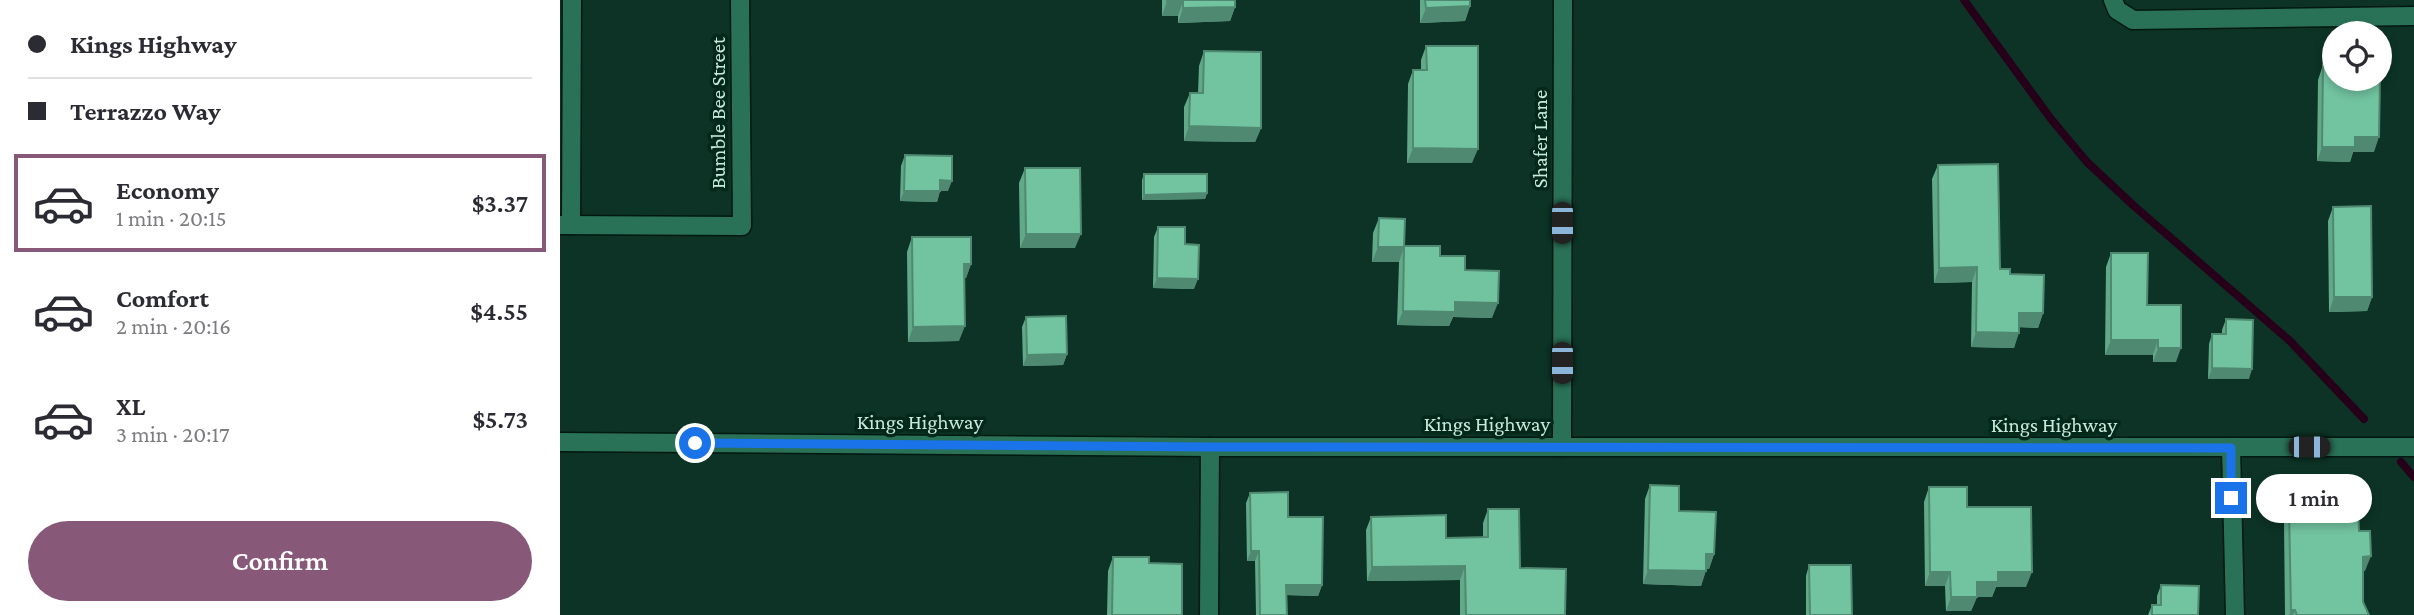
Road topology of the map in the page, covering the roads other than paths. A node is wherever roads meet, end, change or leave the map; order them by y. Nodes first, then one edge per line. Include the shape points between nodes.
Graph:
1 (572, 0) edge
2 (740, 0) edge
3 (1563, 0) edge
4 (2118, 8) edge
5 (2414, 16) edge
6 (566, 226) edge
7 (560, 442) edge
8 (1210, 447) junction
9 (1562, 447) junction
10 (2414, 447) edge
11 (2231, 448) junction
12 (1209, 615) edge
13 (2235, 615) edge

1 - 6 street
2 - 6 street, Bumble Bee Street via 742,226
3 - 9 street, Shafer Lane
4 - 5 street via 2133,20
7 - 8 street, Kings Highway
8 - 9 street, Kings Highway
8 - 12 street
9 - 11 street, Kings Highway
10 - 11 street, Kings Highway
11 - 13 street

